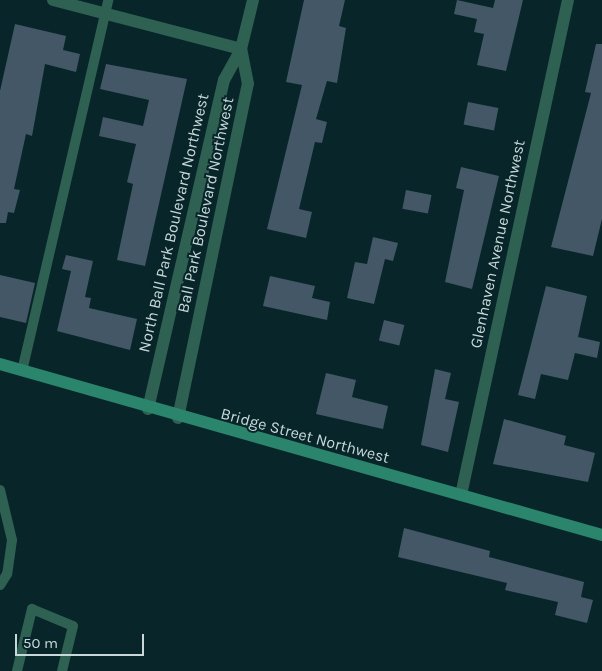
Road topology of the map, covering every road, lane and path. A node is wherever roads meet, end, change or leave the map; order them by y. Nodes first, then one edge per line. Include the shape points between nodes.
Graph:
1 (53, 0) edge
2 (108, 0) edge
3 (253, 0) edge
4 (568, 0) edge
5 (105, 14) junction
6 (242, 49) junction
7 (0, 364) edge
8 (22, 371) junction
9 (148, 409) junction
10 (178, 418) junction
11 (0, 490) edge
12 (461, 495) junction
13 (602, 535) edge
14 (0, 585) edge
15 (17, 671) edge
16 (62, 671) edge

1 - 5 street
2 - 5 lane
3 - 6 street, Ball Park Boulevard Northwest
4 - 12 street, Glenhaven Avenue Northwest
5 - 6 street
5 - 8 lane
6 - 9 street, North Ball Park Boulevard Northwest via 224,80
6 - 10 street, Ball Park Boulevard Northwest via 248,84
7 - 8 main road, Bridge Street Northwest
8 - 9 main road, Bridge Street Northwest
9 - 10 main road, Bridge Street Northwest
10 - 12 main road, Bridge Street Northwest
11 - 14 lane via 12,540 7,574
12 - 13 main road, Bridge Street Northwest
15 - 16 lane via 32,609 73,626

